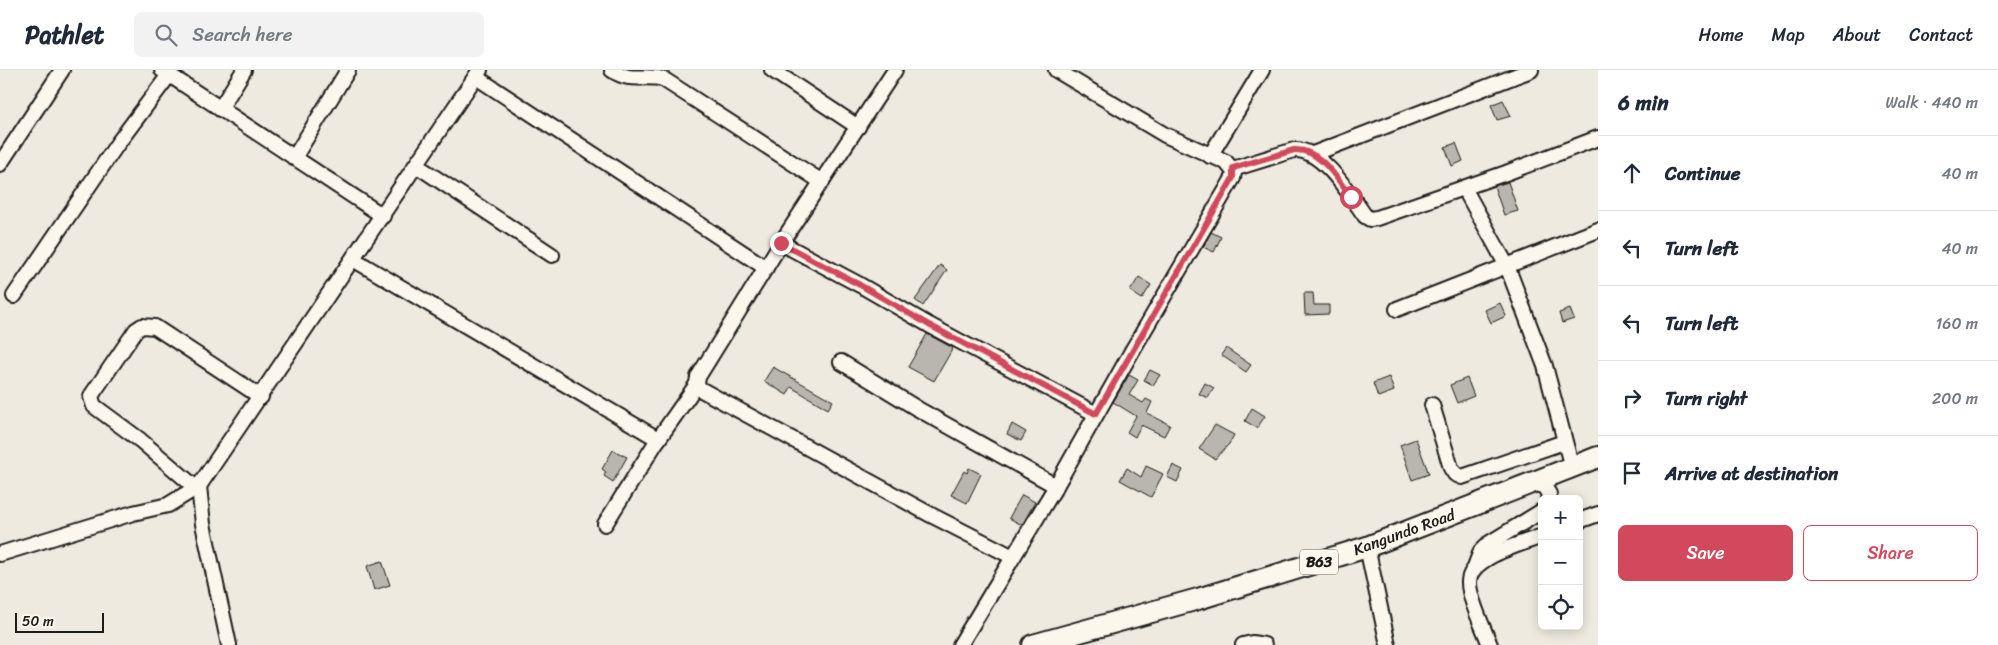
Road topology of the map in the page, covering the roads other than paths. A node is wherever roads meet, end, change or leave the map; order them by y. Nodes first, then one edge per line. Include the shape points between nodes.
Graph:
1 (62, 70) edge
2 (244, 70) edge
3 (348, 70) edge
4 (612, 70) edge
5 (772, 70) edge
6 (895, 70) edge
7 (1056, 70) edge
8 (1262, 70) edge
9 (1531, 70) edge
10 (165, 72) edge
11 (478, 73) edge
12 (220, 108) junction
13 (858, 127) junction
14 (1598, 138) edge
15 (1313, 154) junction
16 (1210, 156) junction
17 (294, 158) junction
18 (0, 164) edge
19 (416, 165) junction
20 (1233, 168) junction
21 (822, 182) junction
22 (1464, 188) junction
23 (383, 216) junction
24 (1598, 230) edge
25 (781, 243) junction
26 (552, 256) dead end
27 (353, 259) junction
28 (1507, 266) junction
29 (766, 268) junction
30 (14, 296) dead end
31 (1397, 310) dead end
32 (841, 362) dead end
33 (697, 384) junction
34 (261, 397) junction
35 (1432, 405) dead end
36 (1096, 414) junction
37 (658, 439) junction
38 (1564, 442) junction
39 (1598, 457) edge
40 (1572, 468) junction
41 (1536, 482) junction
42 (1056, 486) junction
43 (197, 487) junction
44 (1549, 495) edge
45 (1538, 513) edge
46 (1598, 514) edge
47 (1583, 520) edge
48 (605, 524) dead end
49 (1538, 538) edge
50 (1367, 547) junction
51 (0, 554) edge
52 (1013, 557) junction
53 (1475, 566) junction
54 (229, 645) edge
55 (960, 645) edge
56 (1033, 645) edge
57 (1243, 645) edge
58 (1264, 645) edge
59 (1388, 645) edge
60 (1490, 645) edge

1 - 18 street
2 - 12 street
3 - 17 street
4 - 21 street via 624,78 663,78
5 - 13 street
6 - 13 street
7 - 16 street via 1165,135
8 - 16 street
9 - 15 street
10 - 12 street
10 - 30 street
11 - 19 street
11 - 29 street
12 - 17 street
13 - 21 street
14 - 22 street
15 - 20 street via 1302,149 1294,150
15 - 22 street via 1370,219
16 - 20 street
17 - 23 street
19 - 23 street
19 - 26 street
20 - 36 street via 1233,178
21 - 25 street
22 - 28 street
23 - 27 street
24 - 28 street
25 - 29 street
25 - 36 street
27 - 34 street
27 - 37 street
28 - 31 street
28 - 38 street via 1545,366
29 - 33 street via 698,377
32 - 42 street
33 - 37 street
33 - 52 street via 700,389
34 - 43 street
34 - 43 street via 155,327 142,326 130,338 93,392 92,402
35 - 38 street via 1452,468 1462,477
36 - 42 street
37 - 48 street
38 - 40 street
39 - 40 highway, Kangundo Road / B63
40 - 41 highway, Kangundo Road / B63
41 - 44 street
41 - 50 highway, Kangundo Road / B63
42 - 52 street
43 - 51 street via 168,505
43 - 54 street
45 - 53 street via 1488,544
46 - 47 street
49 - 53 street via 1486,558
50 - 56 highway, Kangundo Road / B63
50 - 59 street
52 - 55 street
53 - 60 street via 1468,582
57 - 58 street

